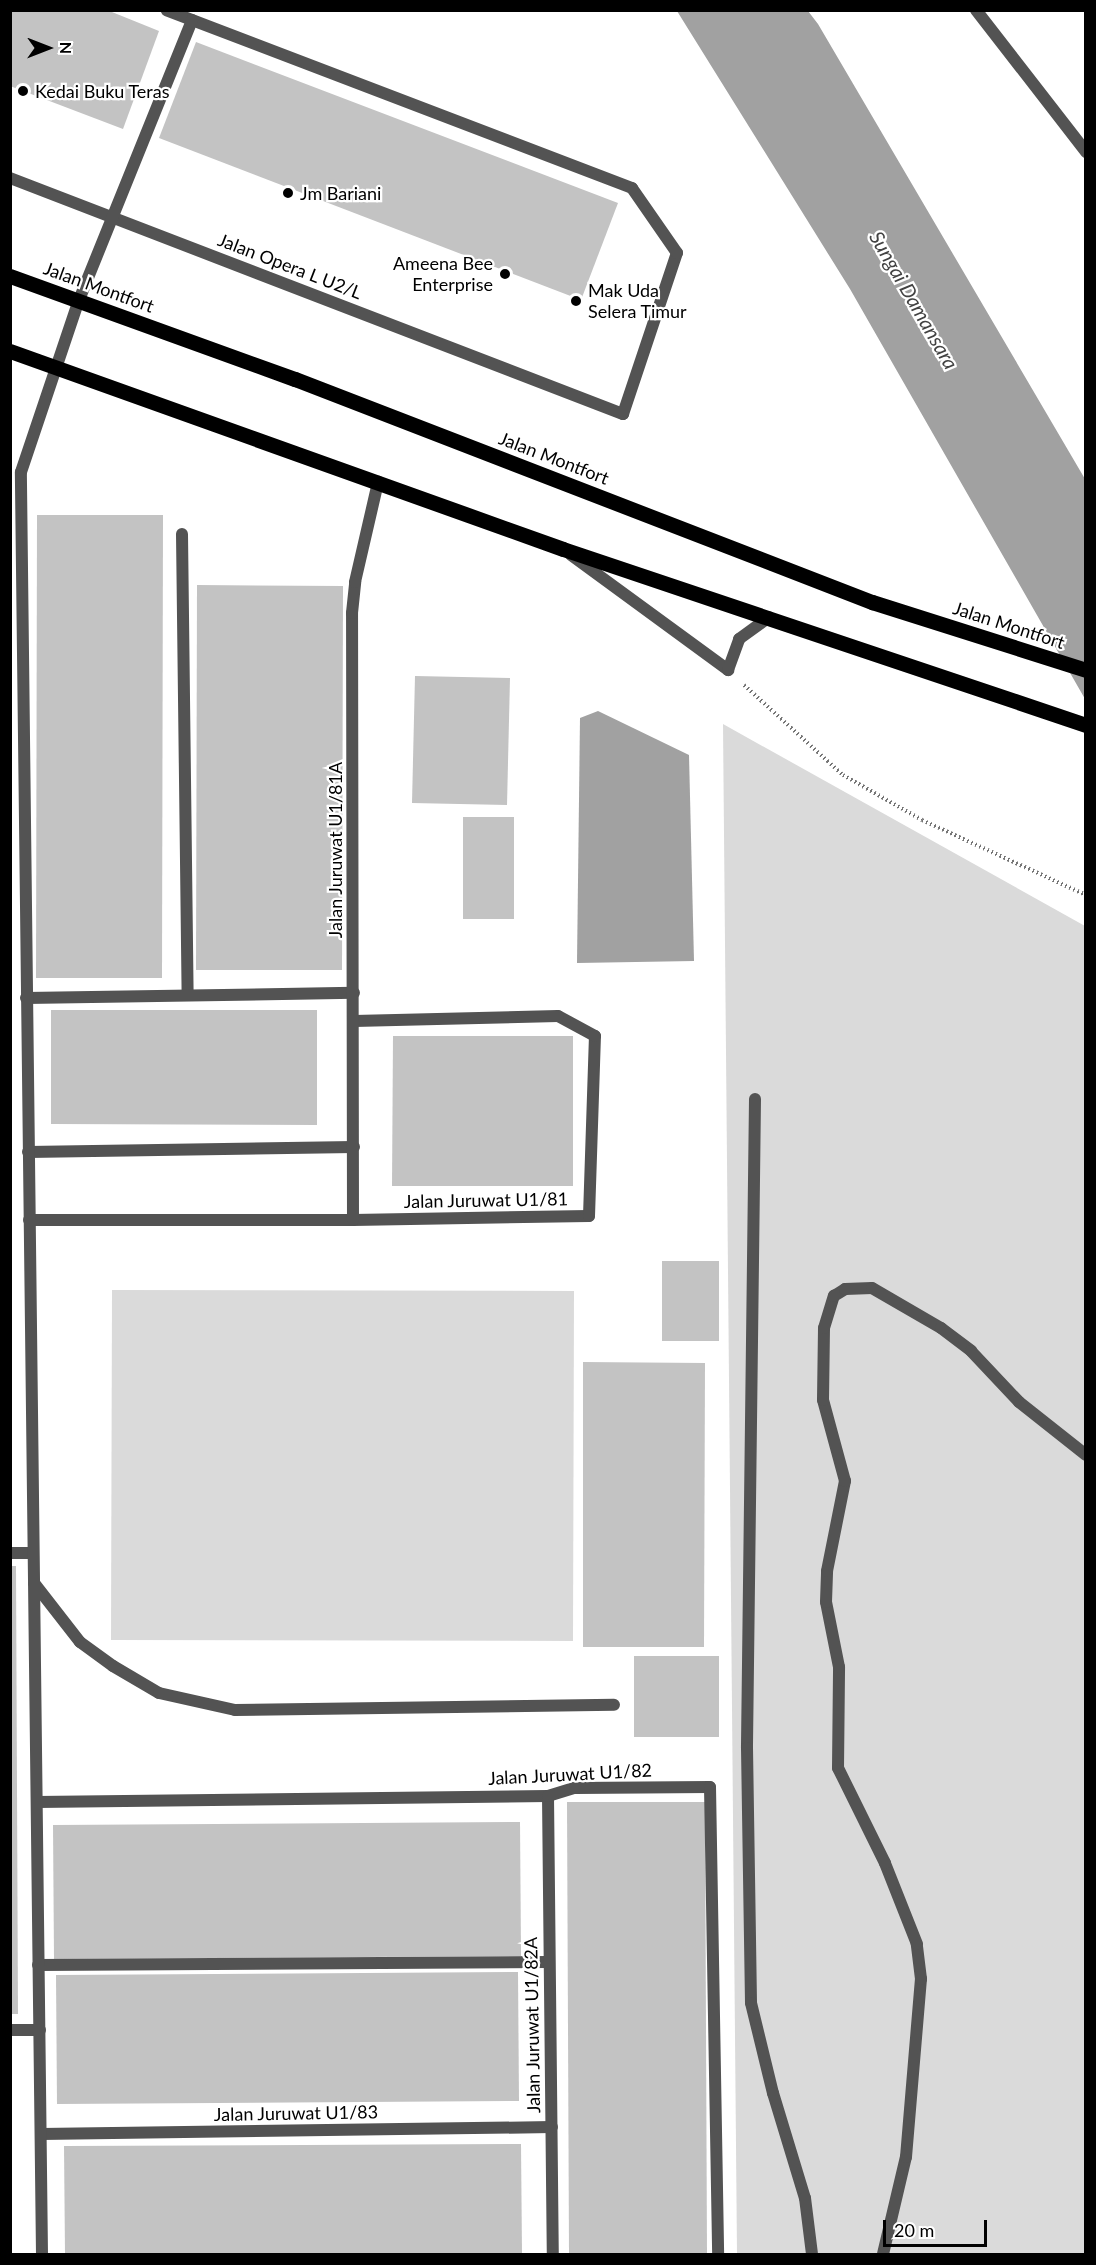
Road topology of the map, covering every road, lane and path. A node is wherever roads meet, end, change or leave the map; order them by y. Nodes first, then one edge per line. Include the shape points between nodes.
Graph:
1 (167, 10) edge
2 (976, 10) edge
3 (192, 20) junction
4 (1086, 152) edge
5 (10, 178) edge
6 (112, 217) junction
7 (10, 276) edge
8 (79, 300) junction
9 (10, 351) edge
10 (54, 367) junction
11 (378, 482) junction
12 (182, 534) dead end
13 (563, 549) junction
14 (769, 617) junction
15 (728, 670) junction
16 (1086, 670) edge
17 (1086, 725) edge
18 (1086, 895) edge
19 (354, 993) junction
20 (188, 995) junction
21 (26, 998) junction
22 (354, 1021) junction
23 (755, 1099) dead end
24 (354, 1147) junction
25 (28, 1152) junction
26 (29, 1220) junction
27 (353, 1220) junction
28 (1086, 1455) edge
29 (10, 1553) edge
30 (33, 1553) junction
31 (34, 1583) junction
32 (614, 1706) dead end
33 (548, 1796) junction
34 (37, 1802) junction
35 (549, 1962) junction
36 (38, 1965) junction
37 (10, 2030) edge
38 (40, 2030) junction
39 (552, 2127) junction
40 (41, 2134) junction
41 (42, 2254) edge
42 (553, 2254) edge
43 (718, 2254) edge
44 (812, 2254) edge
45 (883, 2254) edge

1 - 3 street
2 - 4 street
3 - 6 street
3 - 6 street, Jalan Opera L U2/L via 632,189 677,253 623,414
5 - 6 street, Jalan Opera L U2/L
6 - 8 street
7 - 8 main road, Jalan Montfort
8 - 10 street
8 - 16 main road, Jalan Montfort via 306,383 872,602
9 - 10 main road
10 - 11 main road
10 - 21 street via 21,472
11 - 13 main road
11 - 19 street, Jalan Juruwat U1/81A via 355,582 352,613
12 - 20 street
13 - 14 main road
13 - 15 street
14 - 15 street via 739,639
14 - 17 main road
15 - 18 path via 843,775 922,820 1070,884
19 - 20 street
19 - 22 street, Jalan Juruwat U1/81A
20 - 21 street
21 - 25 street
22 - 24 street, Jalan Juruwat U1/81A
22 - 27 street, Jalan Juruwat U1/81 via 558,1016 595,1036 590,1216
23 - 44 street via 747,1748 751,2003 805,2198
24 - 25 street
24 - 27 street, Jalan Juruwat U1/81A
25 - 26 street
26 - 27 street, Jalan Juruwat U1/81
26 - 30 street
28 - 45 street via 1020,1402 971,1351 941,1328 872,1288 845,1289 834,1296 824,1328 823,1400 845,1481 827,1571 826,1602 839,1667 838,1768 885,1863 917,1944 921,1979 906,2157
29 - 30 street
30 - 31 street
31 - 32 street via 80,1641 113,1666 159,1693 235,1710
31 - 34 street
33 - 34 street, Jalan Juruwat U1/82
33 - 35 street, Jalan Juruwat U1/82A
33 - 43 street, Jalan Juruwat U1/82 via 575,1788 710,1787
34 - 36 street
35 - 36 street
35 - 39 street, Jalan Juruwat U1/82A
36 - 38 street
37 - 38 street
38 - 40 street
39 - 40 street, Jalan Juruwat U1/83
39 - 42 street, Jalan Juruwat U1/82A
40 - 41 street

